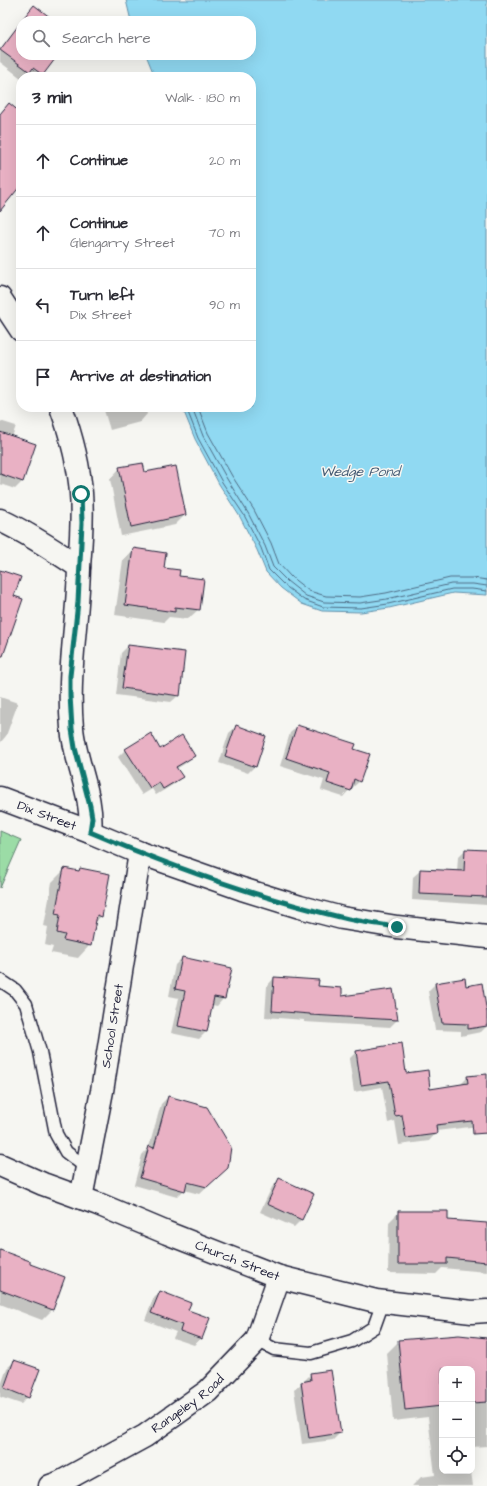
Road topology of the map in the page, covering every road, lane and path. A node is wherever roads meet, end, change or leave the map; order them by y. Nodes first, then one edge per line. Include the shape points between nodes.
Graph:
1 (0, 298) edge
2 (16, 322) edge
3 (63, 412) edge
4 (0, 520) edge
5 (79, 567) junction
6 (0, 798) edge
7 (90, 832) junction
8 (140, 853) junction
9 (487, 937) edge
10 (0, 980) edge
11 (0, 1165) edge
12 (87, 1168) junction
13 (81, 1198) junction
14 (279, 1277) junction
15 (383, 1302) junction
16 (487, 1311) edge
17 (257, 1340) junction
18 (50, 1486) edge

1 - 2 street
3 - 5 street via 76,462 81,494
4 - 5 street via 45,544
5 - 7 street via 70,695 75,748 92,818
6 - 7 street, Dix Street
7 - 8 street, Dix Street
8 - 9 street, Dix Street via 273,899 342,918
8 - 12 street, School Street via 102,1091
10 - 12 lane via 15,990 26,1004 40,1052 56,1134 66,1152
11 - 13 street, Church Street
12 - 13 street, School Street
13 - 14 street, Church Street
14 - 15 street, Church Street
14 - 17 street, Rangeley Road
15 - 16 street, Church Street via 472,1312
15 - 17 lane via 374,1328 352,1341 311,1353 274,1349
17 - 18 street, Rangeley Road via 208,1391 145,1436

